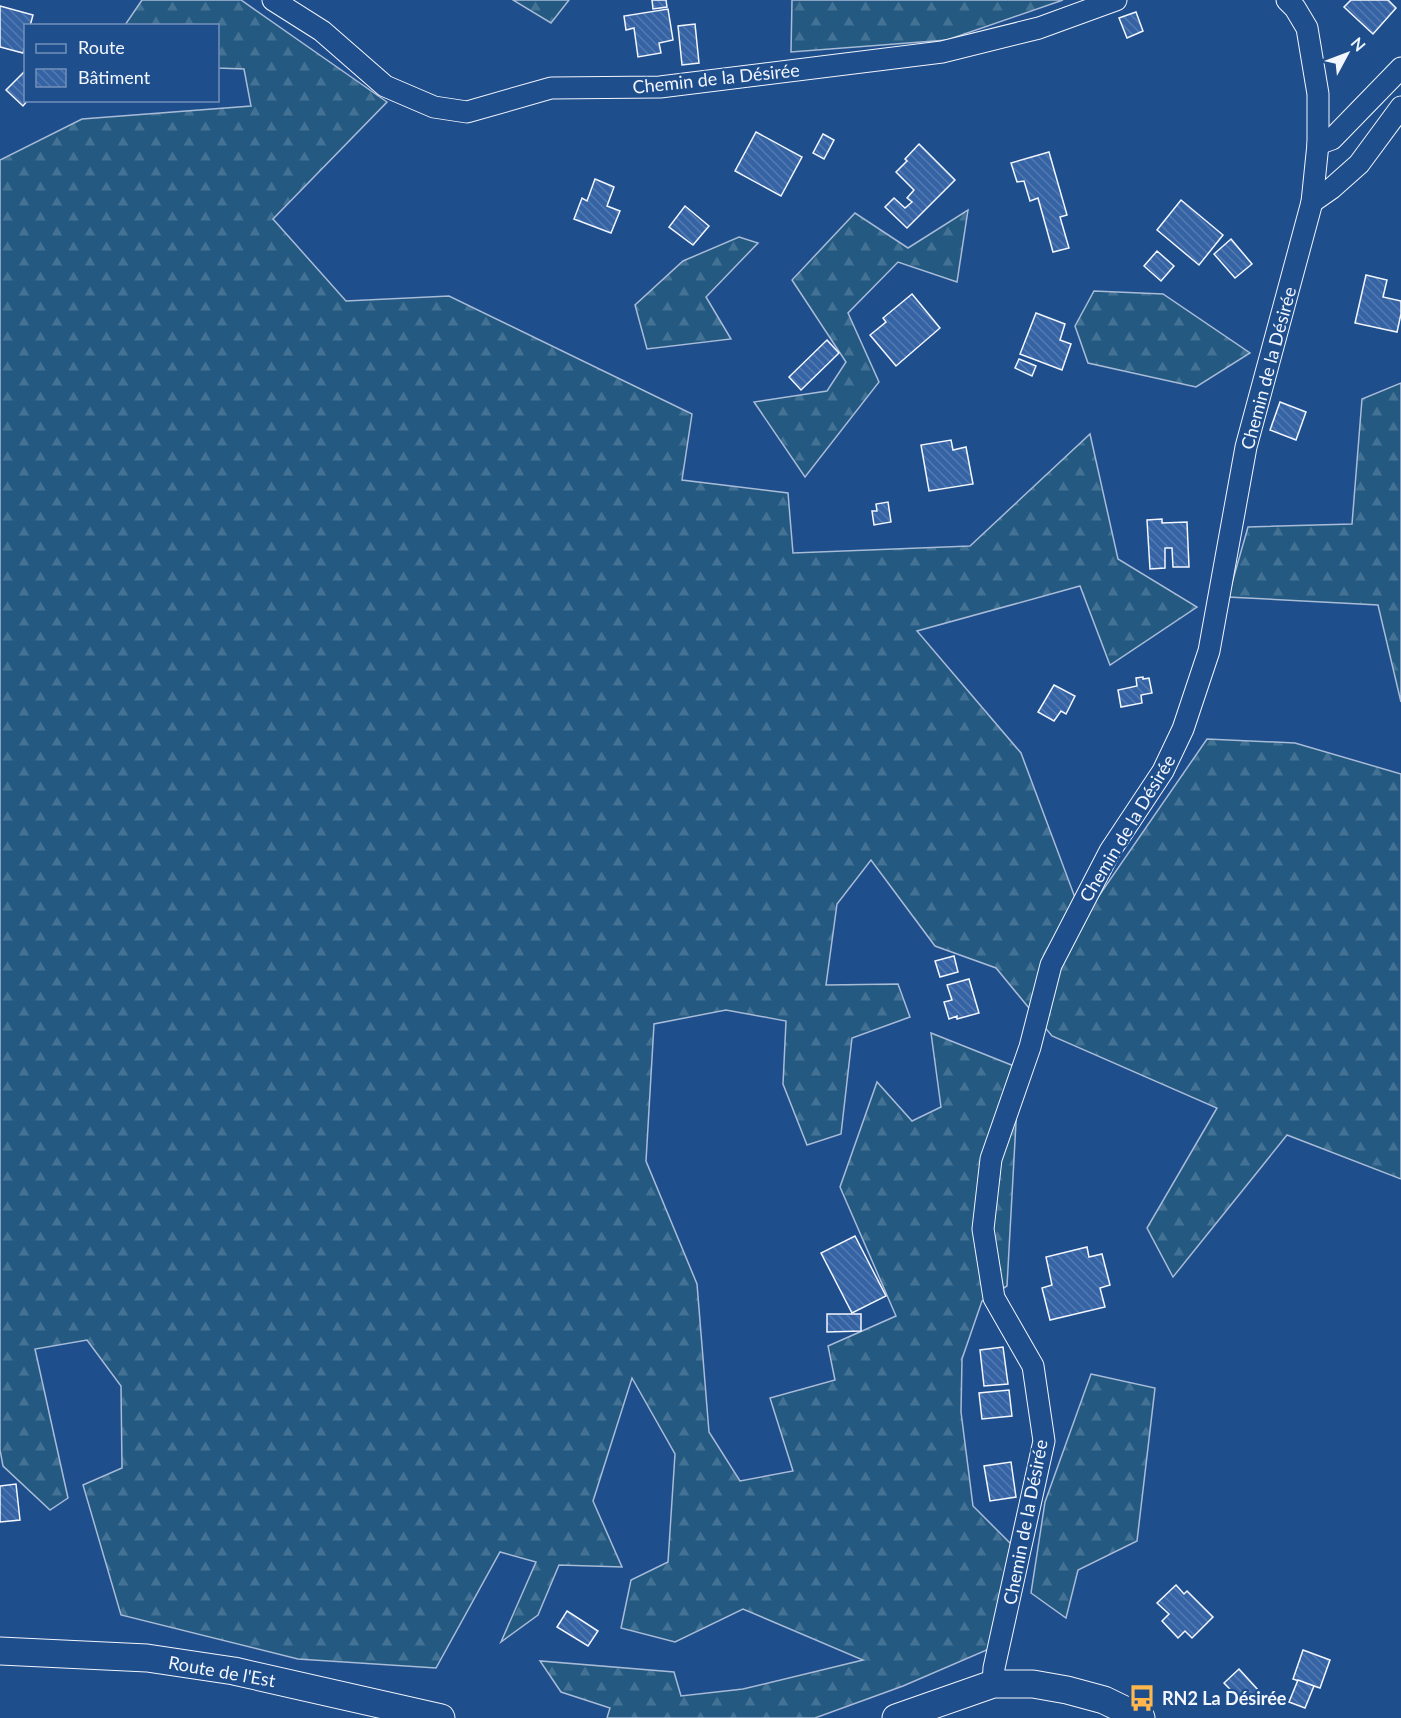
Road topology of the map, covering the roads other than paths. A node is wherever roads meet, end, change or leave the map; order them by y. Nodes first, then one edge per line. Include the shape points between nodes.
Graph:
1 (273, 0) edge
2 (1116, 0) edge
3 (1287, 0) edge
4 (1401, 68) edge
5 (1401, 107) edge
6 (1318, 144) junction
7 (1312, 202) junction
8 (0, 1651) edge
9 (993, 1684) junction
10 (434, 1717) edge
11 (896, 1718) edge
12 (1141, 1718) edge

1 - 2 street, Chemin de la Désirée via 322,31 386,86 434,107 466,112 551,88 660,87 942,52 1039,28
3 - 6 street, Chemin de la Désirée via 1307,28 1318,94
4 - 6 street via 1332,139
5 - 7 street via 1359,164
6 - 7 street, Chemin de la Désirée
7 - 9 street, Chemin de la Désirée via 1246,447 1209,651 1183,729 1163,771 1110,851 1052,965 1030,1047 991,1159 983,1229 994,1298 1033,1366 1044,1441
8 - 10 main road, Route de l'Est via 147,1658 234,1671
9 - 11 main road
9 - 12 main road via 1033,1684 1067,1690 1104,1700

